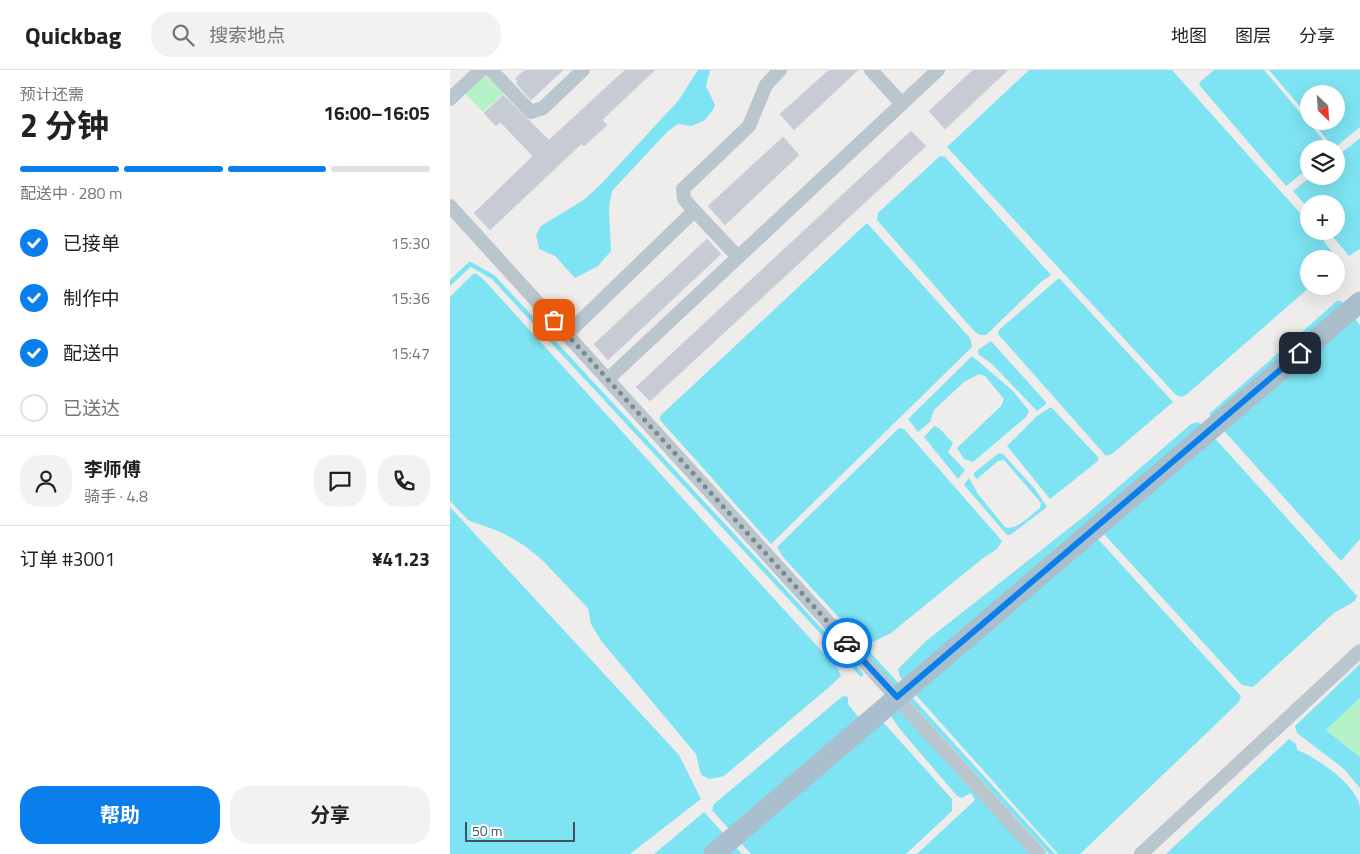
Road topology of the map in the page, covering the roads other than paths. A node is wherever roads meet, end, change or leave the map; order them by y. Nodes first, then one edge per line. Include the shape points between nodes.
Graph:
1 (481, 70) edge
2 (491, 70) edge
3 (583, 70) edge
4 (780, 70) edge
5 (871, 70) edge
6 (938, 70) edge
7 (450, 99) edge
8 (902, 104) junction
9 (450, 206) edge
10 (694, 211) junction
11 (738, 257) junction
12 (1360, 302) edge
13 (567, 334) junction
14 (608, 379) junction
15 (1360, 651) edge
16 (901, 694) junction
17 (714, 854) edge
18 (1039, 854) edge
19 (1141, 854) edge

1 - 7 street
2 - 3 street via 531,112 543,108
4 - 10 street via 766,85 749,126 683,188 684,199
5 - 8 street
6 - 8 street
8 - 11 street
9 - 13 street
10 - 11 street
10 - 13 street
11 - 14 street
12 - 16 main road
13 - 14 street
14 - 16 street
15 - 19 street
16 - 17 main road
16 - 18 street

